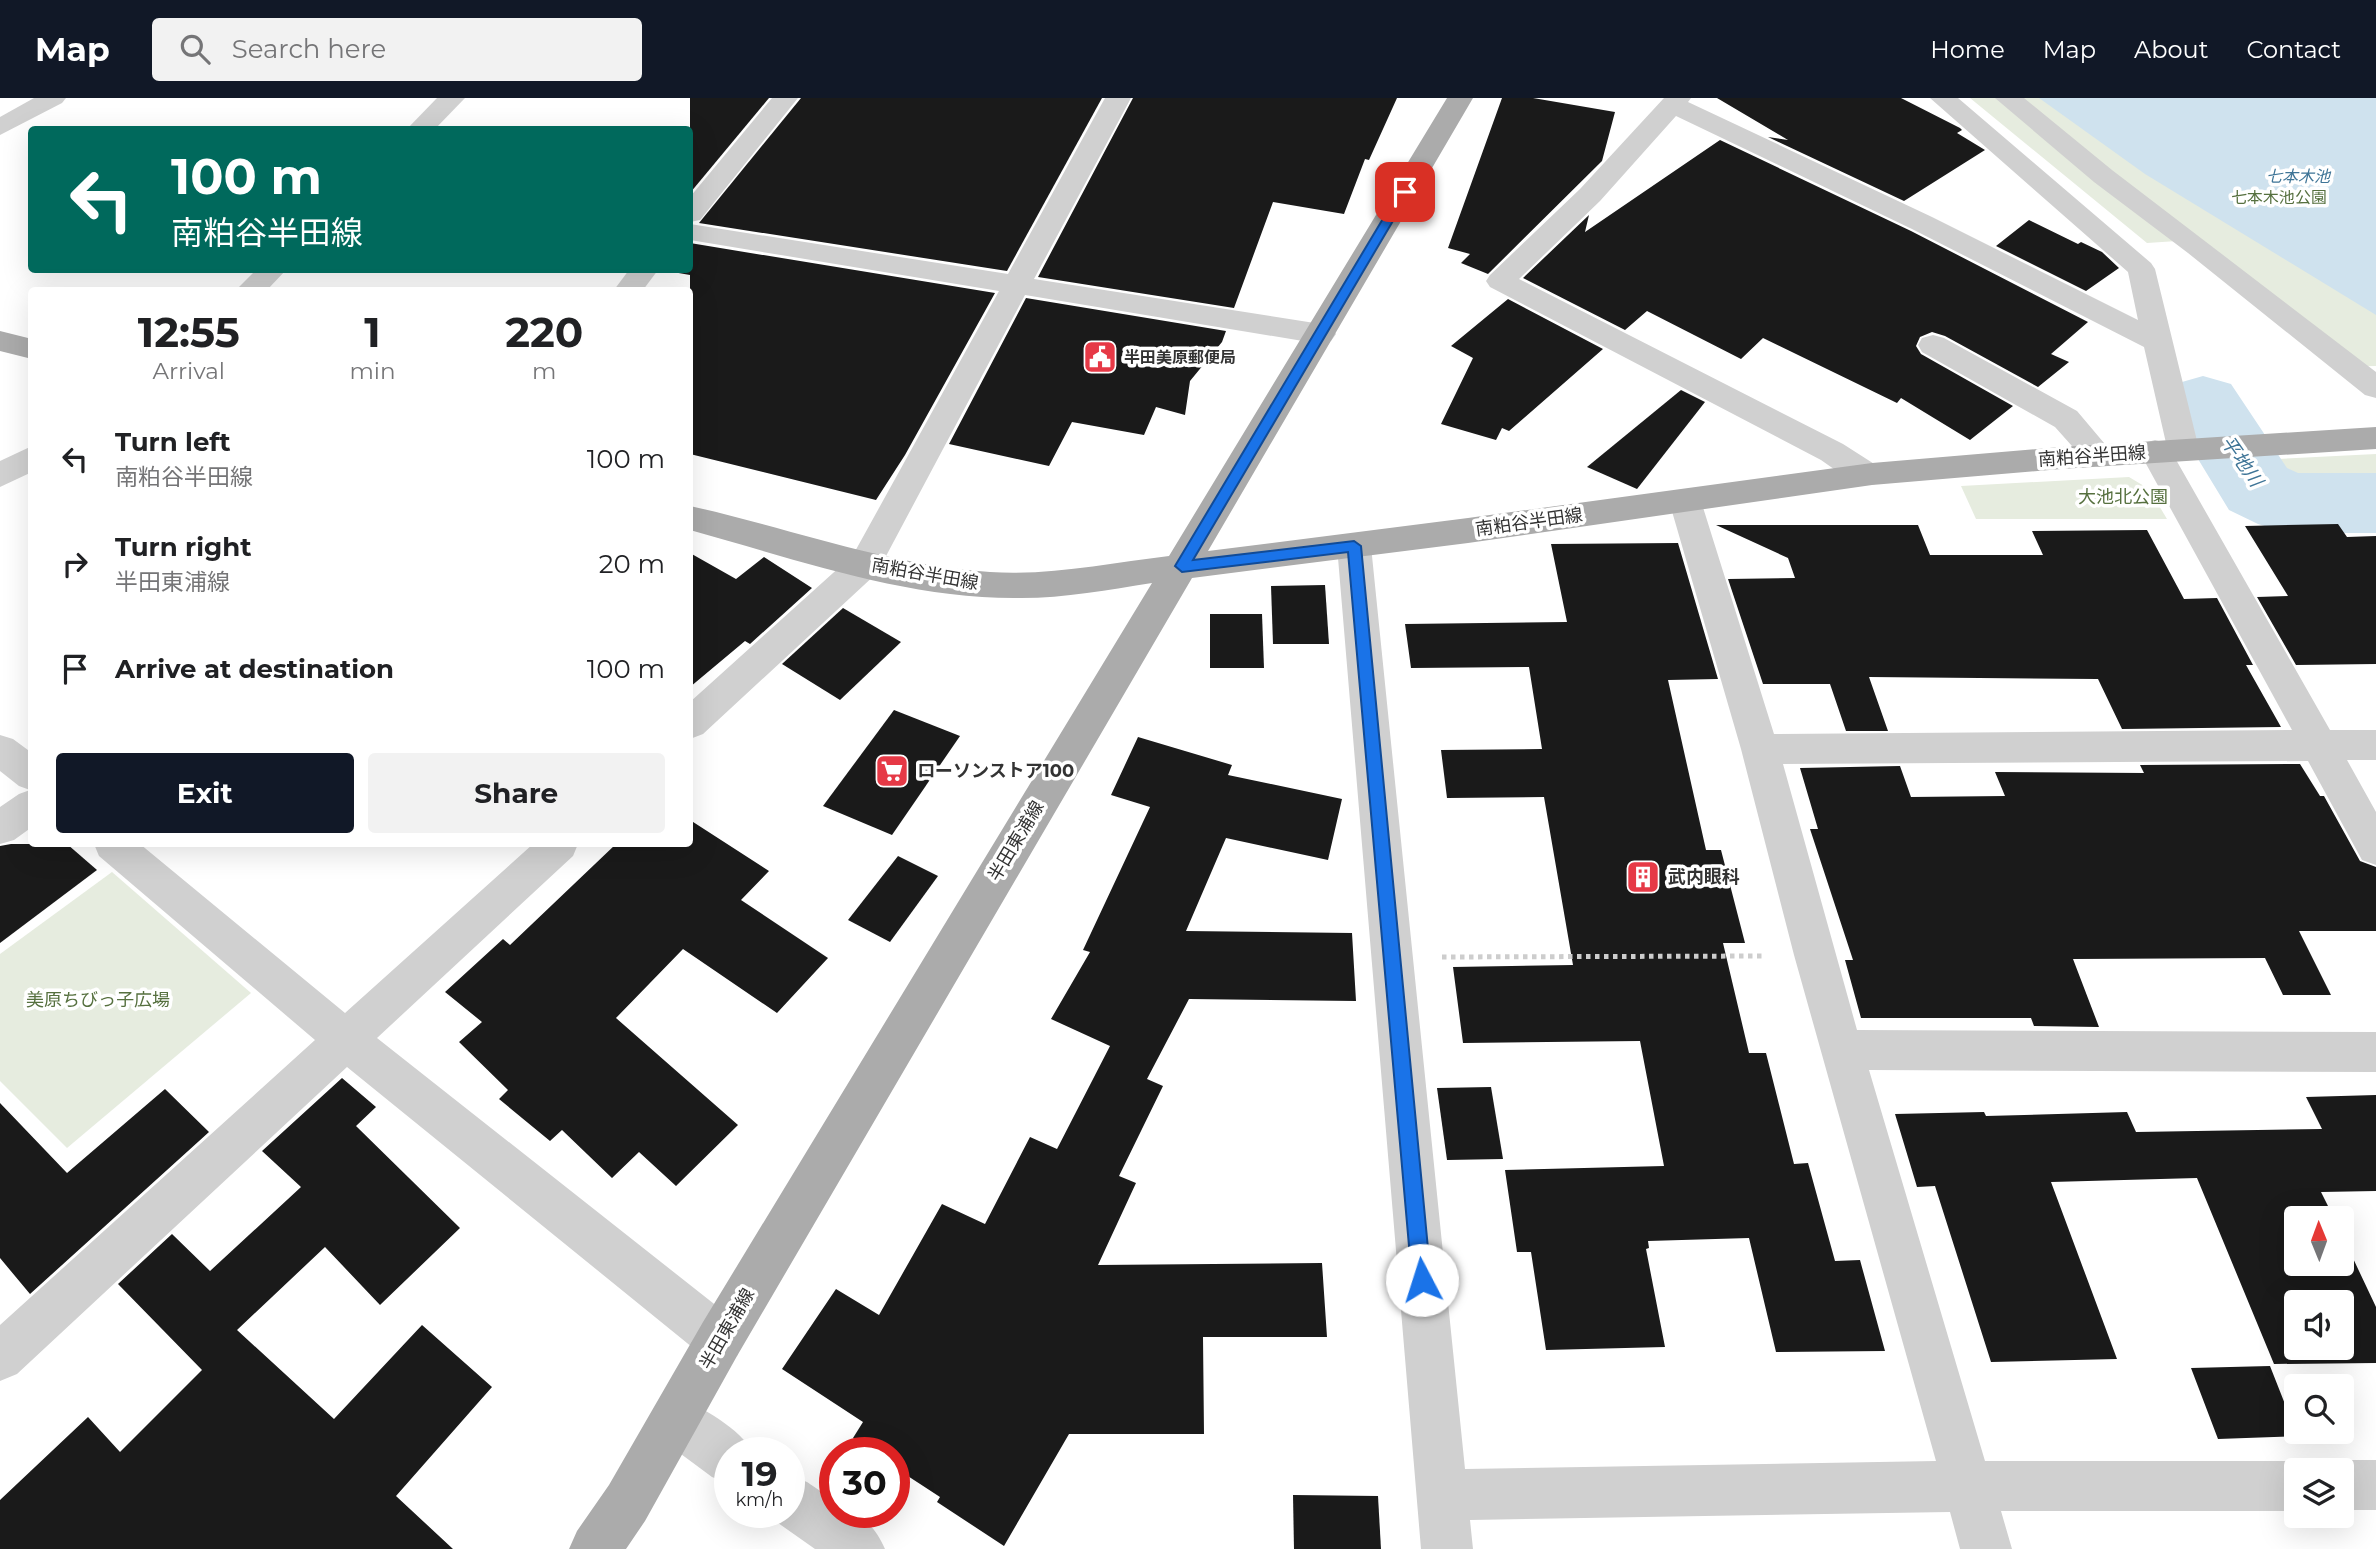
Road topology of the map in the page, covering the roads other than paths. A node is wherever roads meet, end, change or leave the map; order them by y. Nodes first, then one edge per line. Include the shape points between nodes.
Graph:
1 (53, 98) edge
2 (452, 98) edge
3 (785, 98) edge
4 (1118, 98) edge
5 (1461, 98) edge
6 (1943, 98) edge
7 (2008, 98) edge
8 (1675, 101) edge
9 (423, 126) edge
10 (0, 127) edge
11 (693, 210) edge
12 (693, 232) edge
13 (269, 273) edge
14 (642, 273) edge
15 (1018, 283) junction
16 (253, 287) edge
17 (630, 287) edge
18 (1321, 334) junction
19 (0, 341) edge
20 (2159, 342) junction
21 (1933, 345) dead end
22 (28, 348) edge
23 (2376, 388) edge
24 (2376, 438) edge
25 (2183, 449) junction
26 (2099, 456) junction
27 (28, 459) edge
28 (1868, 475) junction
29 (0, 476) edge
30 (1685, 501) junction
31 (693, 519) edge
32 (1354, 546) junction
33 (864, 564) junction
34 (1182, 566) junction
35 (693, 721) edge
36 (2318, 745) junction
37 (2376, 745) edge
38 (1760, 749) junction
39 (0, 750) edge
40 (28, 772) edge
41 (28, 808) edge
42 (0, 828) edge
43 (117, 847) edge
44 (556, 847) edge
45 (2376, 848) edge
46 (346, 1040) junction
47 (1842, 1050) junction
48 (2376, 1052) edge
49 (720, 1339) junction
50 (0, 1357) edge
51 (675, 1420) junction
52 (714, 1448) edge
53 (2376, 1485) edge
54 (1968, 1486) junction
55 (2284, 1486) edge
56 (2354, 1486) edge
57 (1441, 1495) junction
58 (805, 1511) edge
59 (595, 1549) edge
60 (859, 1549) edge
61 (1447, 1549) edge
62 (1986, 1549) edge

1 - 10 street
2 - 9 street
3 - 11 street
4 - 15 street
5 - 18 main road, 半田東浦線
6 - 20 street via 2141,269
7 - 23 street
8 - 20 street
8 - 28 street via 1590,195 1500,281 1832,452
12 - 15 street
13 - 16 street
14 - 17 street
15 - 18 street
15 - 33 street
18 - 34 main road, 半田東浦線
19 - 22 main road
20 - 25 street
21 - 26 street via 2066,419
24 - 25 main road, 南粕谷半田線
25 - 26 main road, 南粕谷半田線
25 - 36 street
26 - 28 main road, 南粕谷半田線
27 - 29 street
28 - 30 main road, 南粕谷半田線
30 - 32 main road, 南粕谷半田線
30 - 38 street
31 - 33 main road, 南粕谷半田線
32 - 34 main road, 南粕谷半田線
32 - 57 street
33 - 34 main road, 南粕谷半田線 via 945,581 995,585 1102,579
33 - 35 street
34 - 49 main road, 半田東浦線
36 - 37 street
36 - 38 street
36 - 45 street
38 - 47 street
39 - 40 street
41 - 42 street
43 - 46 street
44 - 46 street
46 - 49 street
46 - 50 street
47 - 48 street
47 - 54 street
49 - 51 main road, 半田東浦線
51 - 52 street
51 - 59 main road, 半田東浦線
53 - 56 street
54 - 55 street
54 - 57 street
54 - 62 street
57 - 61 street
58 - 60 street

